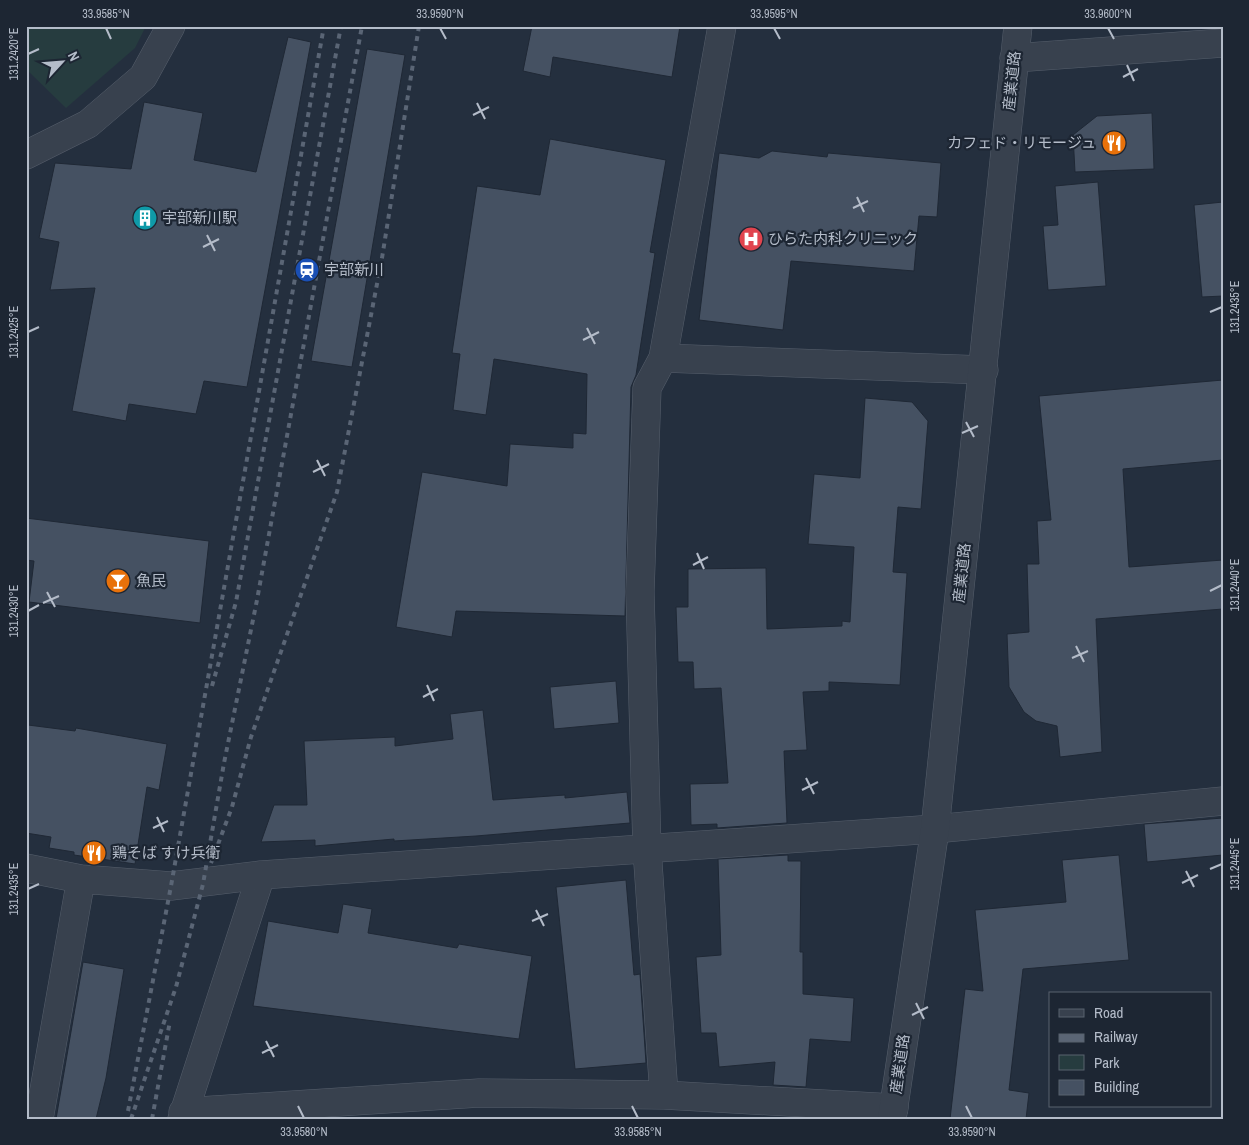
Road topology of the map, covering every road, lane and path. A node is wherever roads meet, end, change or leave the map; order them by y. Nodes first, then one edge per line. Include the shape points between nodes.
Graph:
1 (171, 26) edge
2 (722, 26) edge
3 (1018, 26) edge
4 (1223, 42) edge
5 (1014, 58) junction
6 (26, 155) edge
7 (663, 358) junction
8 (984, 370) junction
9 (1223, 801) edge
10 (935, 829) junction
11 (648, 849) junction
12 (26, 868) edge
13 (261, 875) junction
14 (81, 879) junction
15 (664, 1095) junction
16 (893, 1114) edge
17 (183, 1116) edge
18 (39, 1119) edge

1 - 6 street via 143,77 88,124
2 - 7 street
3 - 5 street, 産業道路
4 - 5 street
5 - 8 street, 産業道路
7 - 8 street
7 - 11 street via 647,388 640,592
8 - 10 street, 産業道路
9 - 10 street
10 - 11 street
10 - 16 street, 産業道路
11 - 13 street
11 - 15 street
12 - 14 street
13 - 14 street via 171,886
13 - 17 street
14 - 18 street
15 - 16 street
15 - 17 street via 479,1093

